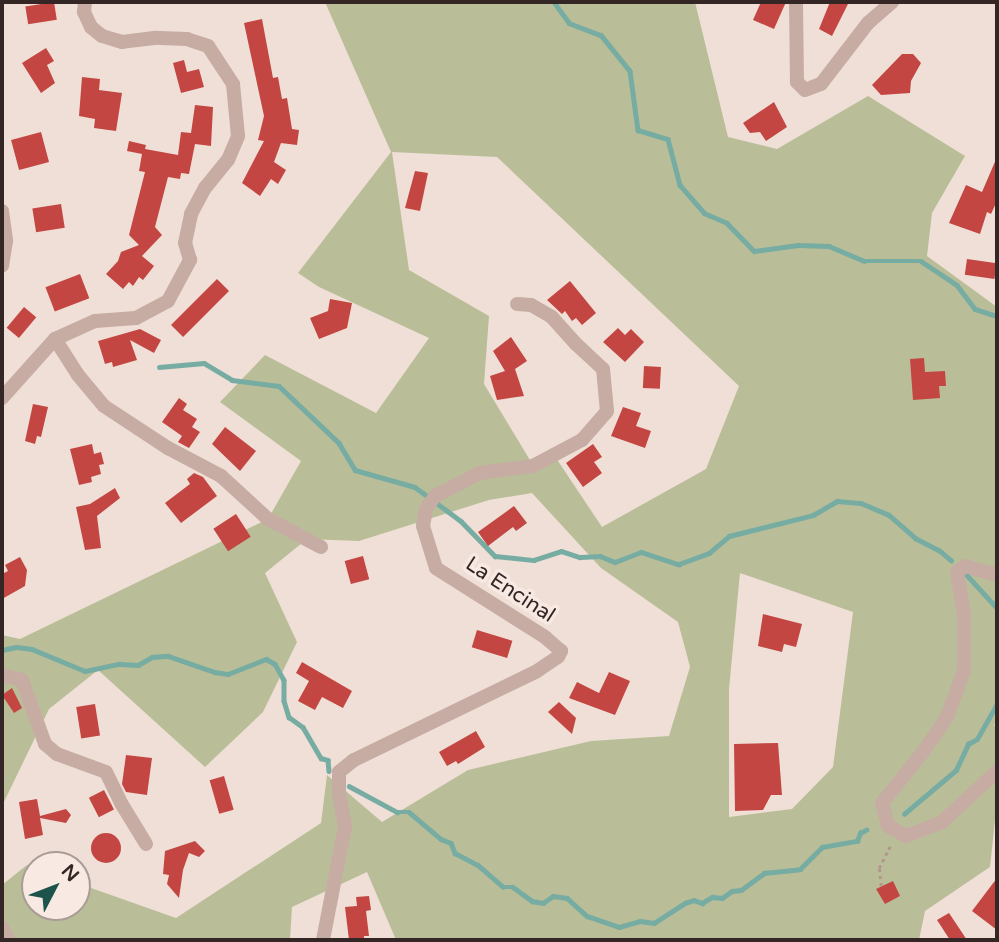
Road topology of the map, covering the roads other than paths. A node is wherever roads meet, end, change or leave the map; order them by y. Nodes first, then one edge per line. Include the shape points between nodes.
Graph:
1 (85, 2) edge
2 (796, 2) edge
3 (892, 2) edge
4 (2, 211) edge
5 (2, 266) edge
6 (517, 304) dead end
7 (55, 339) junction
8 (2, 398) edge
9 (321, 547) dead end
10 (997, 575) edge
11 (2, 675) edge
12 (997, 771) edge
13 (146, 844) dead end
14 (2, 928) edge
15 (9, 940) edge
16 (323, 940) edge

1 - 7 street via 91,27 102,36 122,42 187,39 208,46 233,84 238,136 228,160 191,214 186,243 190,260 168,301 136,318 95,321
2 - 3 street via 797,82 805,90 821,84 868,23
4 - 5 street via 6,241
6 - 16 street, La Encinal via 531,305 552,317 604,369 607,411 582,440 533,466 480,473 435,496 426,509 423,526 436,568 561,650 537,671 339,772 345,827
7 - 8 street
7 - 9 street via 104,406 168,449 221,476 268,519
10 - 12 street via 965,566 957,572 964,614 964,670 947,717 882,803 888,826 906,836 942,822
11 - 13 street via 22,681 45,744 57,754 106,772
14 - 15 street

